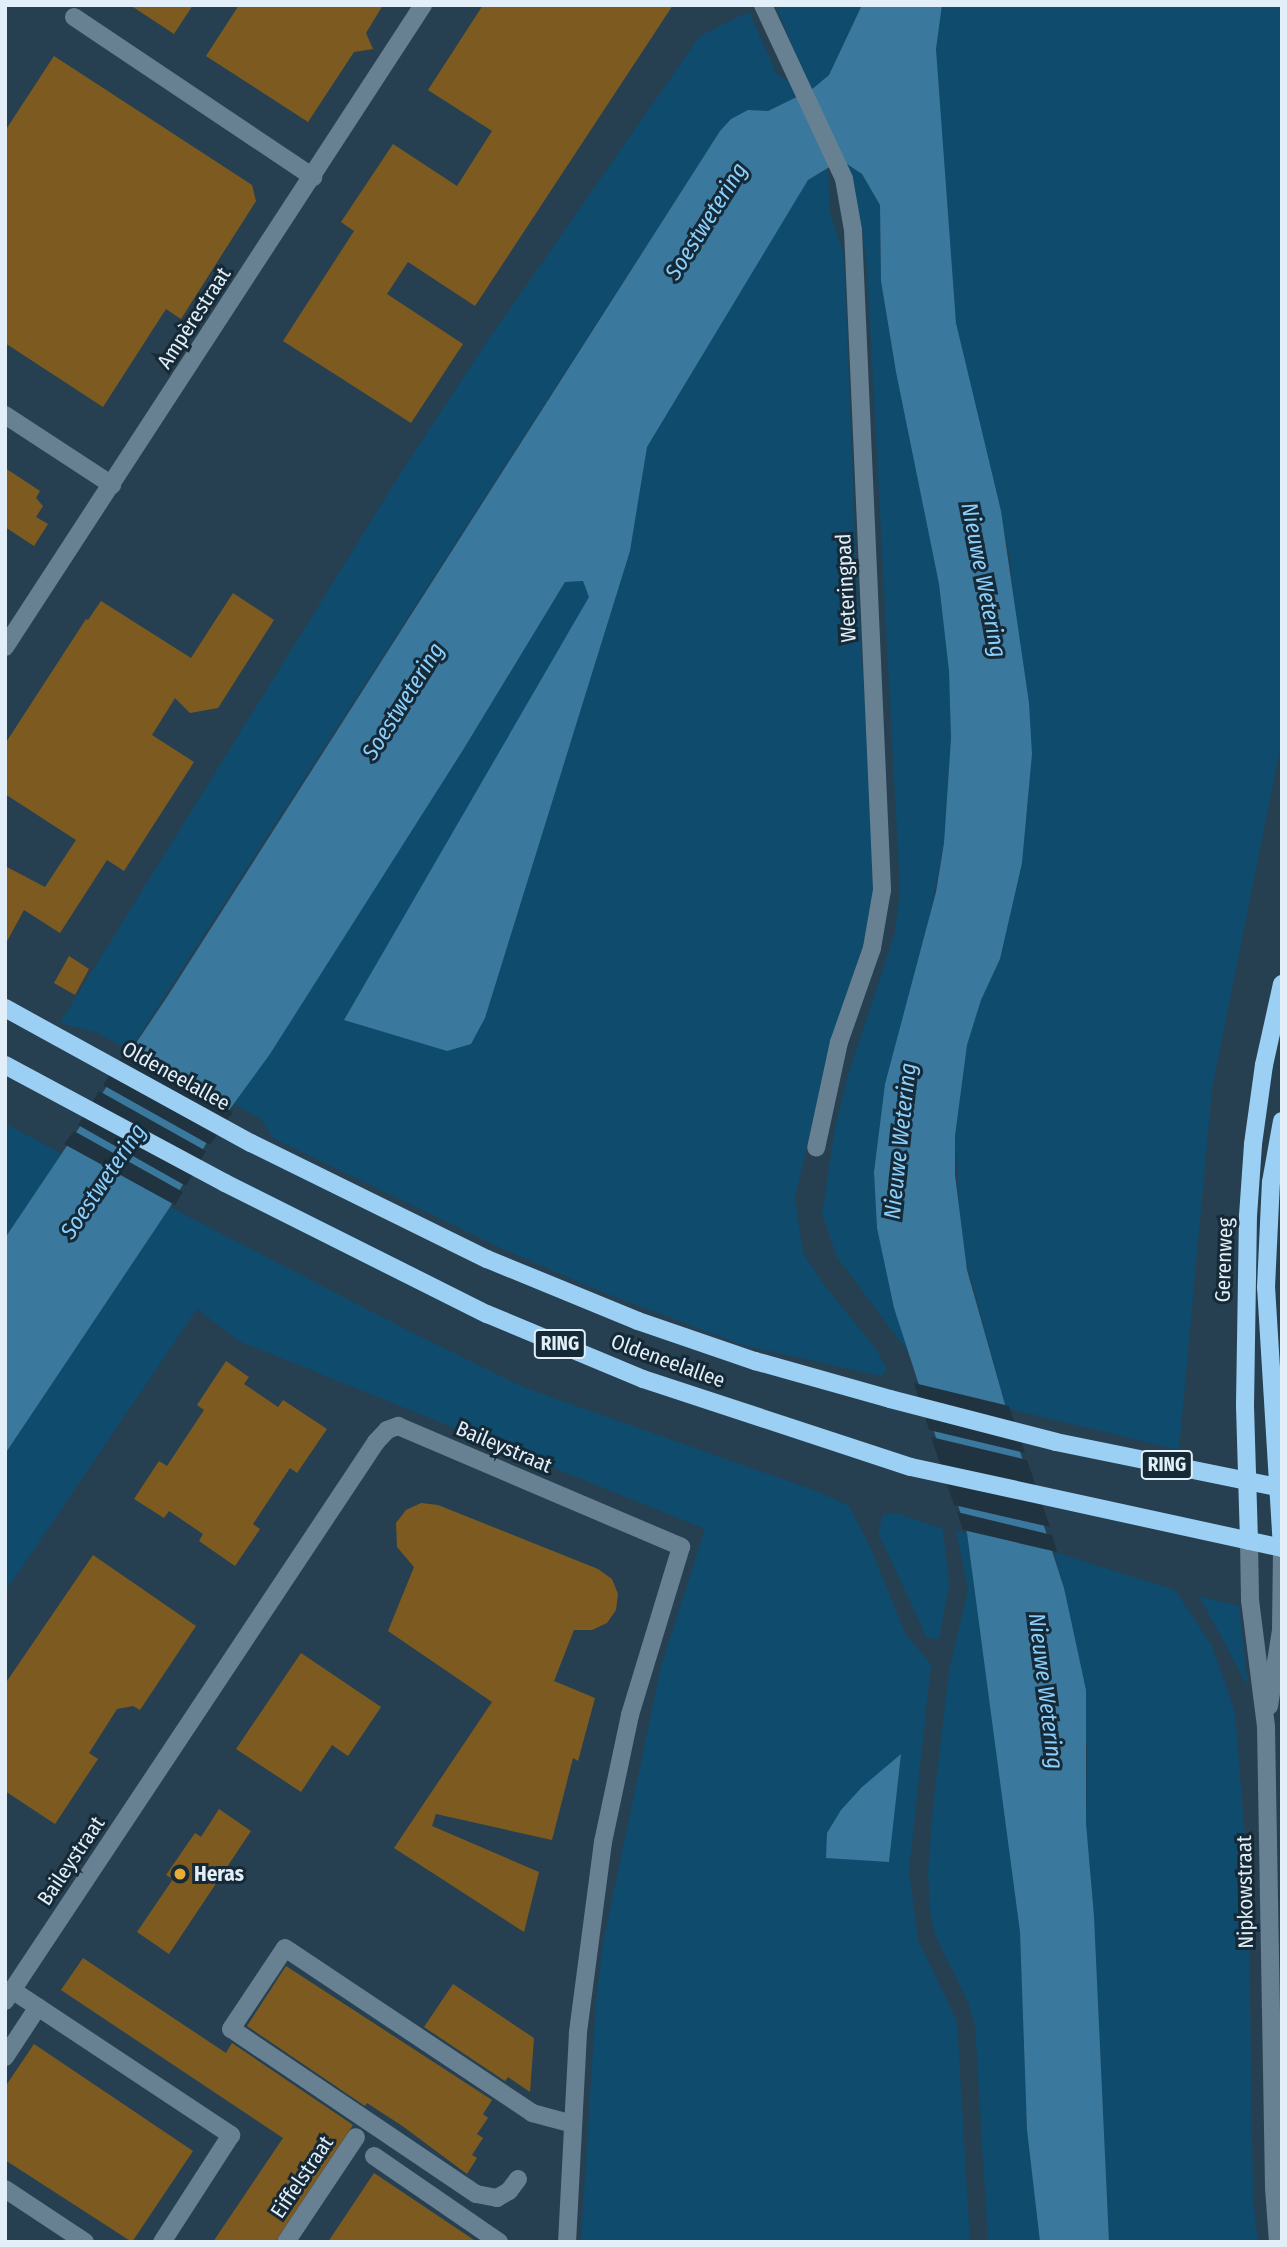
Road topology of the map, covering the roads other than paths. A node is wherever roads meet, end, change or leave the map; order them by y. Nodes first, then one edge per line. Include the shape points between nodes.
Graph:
1 (423, 5) edge
2 (763, 5) edge
3 (74, 17) dead end
4 (313, 177) junction
5 (5, 415) edge
6 (112, 485) junction
7 (5, 647) edge
8 (1282, 984) edge
9 (1279, 1006) edge
10 (5, 1008) edge
11 (5, 1065) edge
12 (1282, 1121) edge
13 (816, 1148) dead end
14 (1247, 1480) junction
15 (1280, 1487) edge
16 (1250, 1541) junction
17 (1282, 1548) edge
18 (1266, 1727) junction
19 (9, 1995) edge
20 (38, 2007) junction
21 (5, 2057) edge
22 (1276, 2057) edge
23 (573, 2124) junction
24 (356, 2137) dead end
25 (374, 2156) dead end
26 (518, 2179) dead end
27 (5, 2189) edge
28 (85, 2242) edge
29 (162, 2242) edge
30 (286, 2242) edge
31 (499, 2242) edge
32 (567, 2242) edge
33 (1278, 2242) edge

1 - 4 street, Ampèrestraat
2 - 13 street, Weteringpad via 844,179 853,230 882,890 872,948 839,1042
3 - 4 street
4 - 6 street, Ampèrestraat
5 - 6 street
6 - 7 street, Ampèrestraat
8 - 9 main road, Gerenweg
9 - 14 main road, Gerenweg via 1253,1144 1248,1216
10 - 14 main road, Oldeneelallee / RING via 251,1143 487,1259 638,1321 755,1361 890,1399 1056,1442
11 - 16 main road, Oldeneelallee / RING via 225,1183 486,1314 619,1369 911,1466
12 - 15 main road, Gerenweg via 1271,1182 1266,1287
14 - 15 main road, Oldeneelallee / RING
14 - 16 main road, Gerenweg
15 - 17 main road, Gerenweg
16 - 17 main road, Oldeneelallee / RING
16 - 18 street, Nipkowstraat via 1250,1600
17 - 18 street, Nipkowstraat via 1281,1630
18 - 22 street, Nipkowstraat
19 - 20 street, Baileystraat
19 - 23 street, Baileystraat via 376,1442 398,1426 681,1547 630,1715 603,1842 578,2032
20 - 21 street
20 - 29 street, Baileystraat via 231,2135
22 - 33 street, Nipkowstraat
23 - 26 street via 532,2113 285,1948 231,2029 476,2194 497,2198
23 - 32 street, Baileystraat
24 - 30 street, Eiffelstraat
25 - 31 street
27 - 28 street

